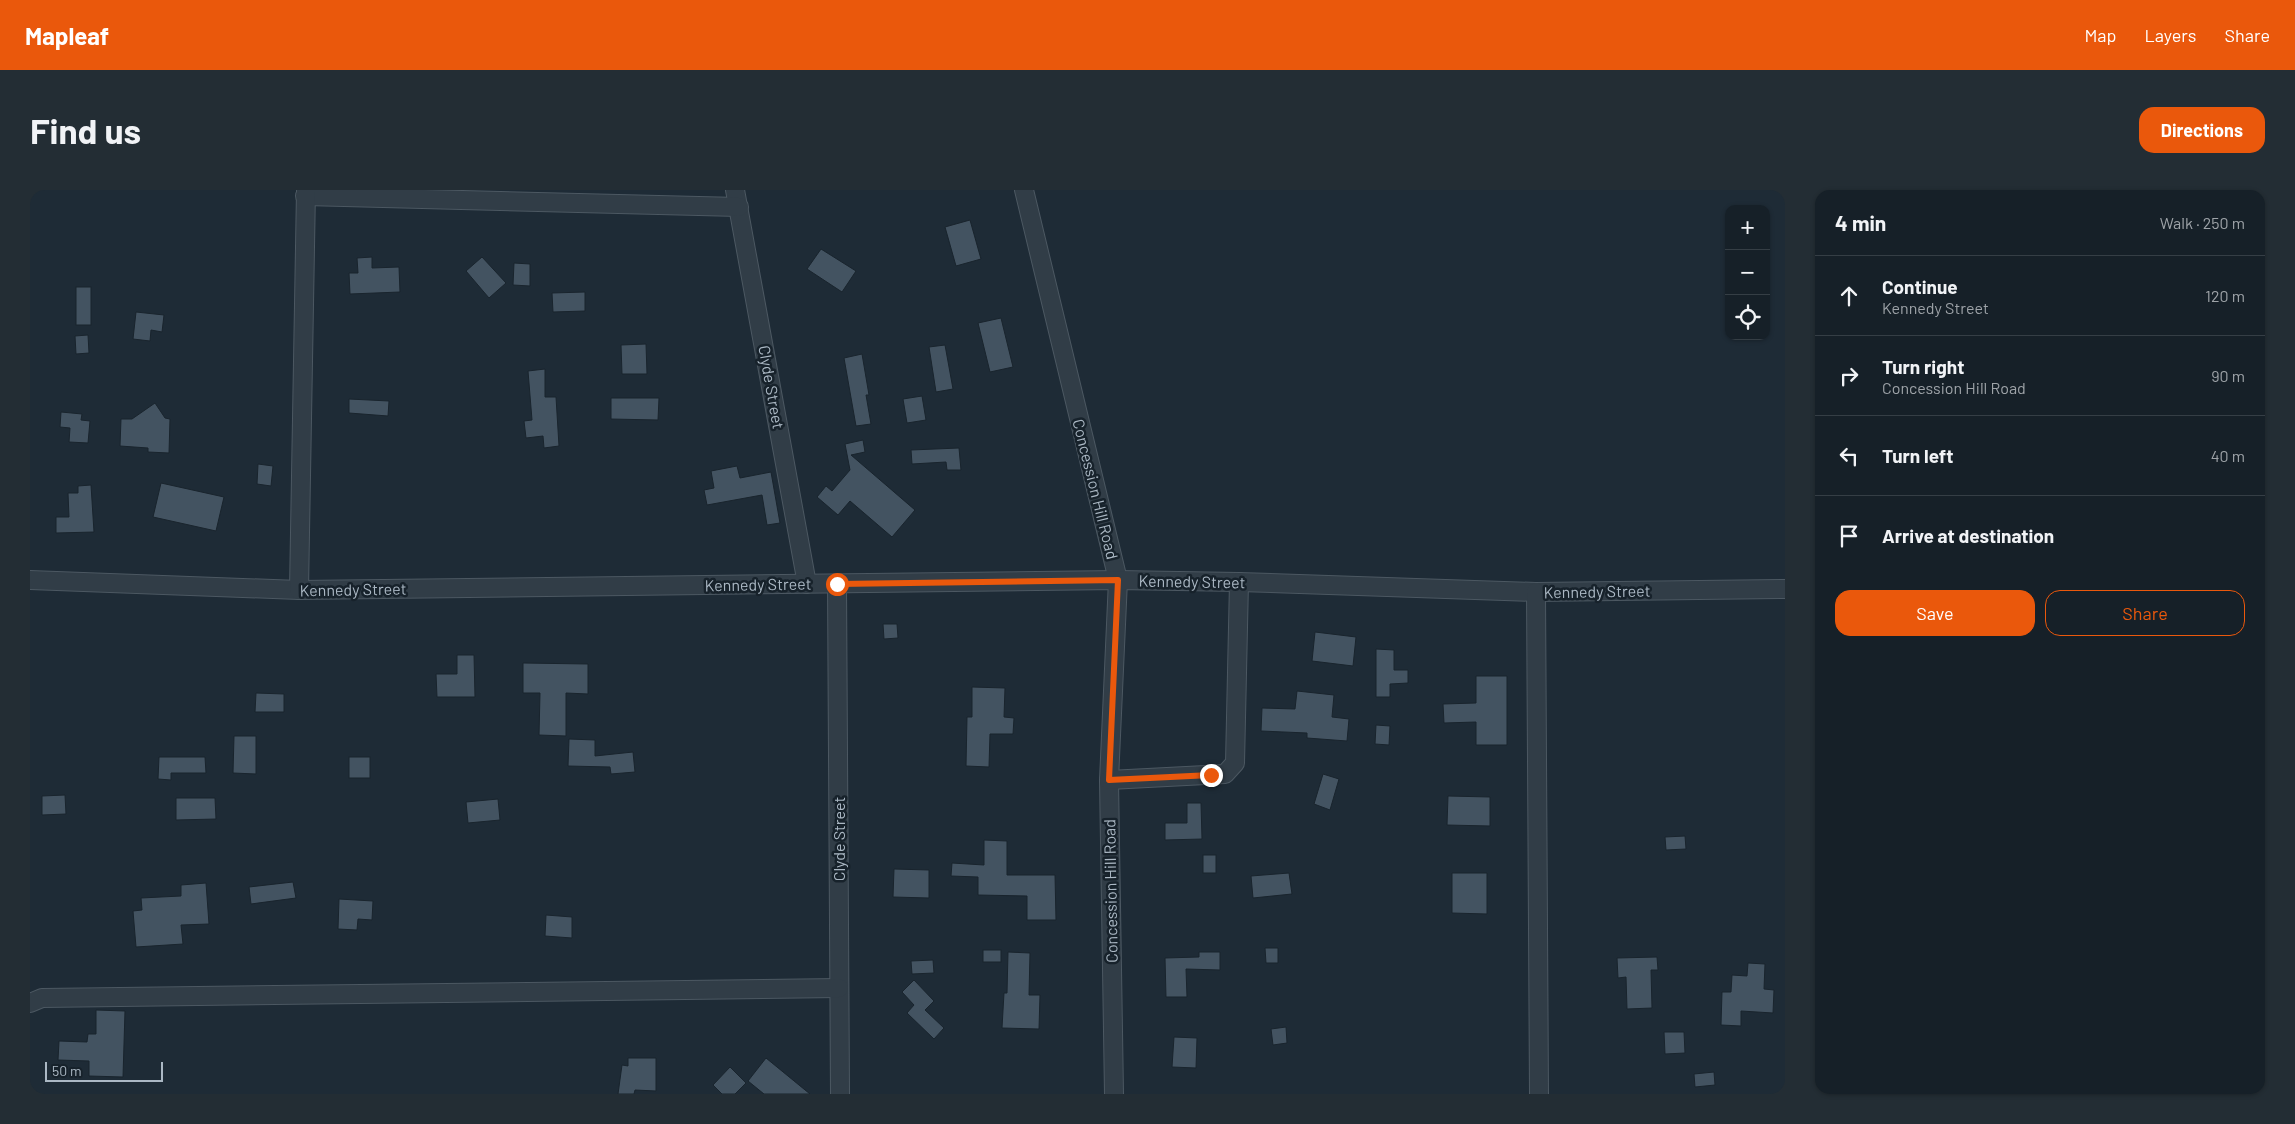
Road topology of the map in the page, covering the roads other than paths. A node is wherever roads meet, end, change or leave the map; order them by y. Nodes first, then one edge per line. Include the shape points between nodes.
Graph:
1 (1024, 190) edge
2 (305, 193) edge
3 (737, 198) edge
4 (30, 580) edge
5 (1118, 580) junction
6 (1239, 582) junction
7 (807, 584) junction
8 (837, 584) junction
9 (1785, 589) edge
10 (299, 590) junction
11 (1536, 592) junction
12 (1109, 780) junction
13 (839, 988) junction
14 (30, 1003) edge
15 (840, 1094) edge
16 (1114, 1094) edge
17 (1539, 1094) edge

1 - 5 street, Concession Hill Road
2 - 3 street
2 - 10 street
3 - 7 street, Clyde Street
4 - 10 street, Kennedy Street
5 - 6 street, Kennedy Street
5 - 8 street, Kennedy Street
5 - 12 street, Concession Hill Road
6 - 11 street, Kennedy Street
6 - 12 street via 1235,763 1225,774
7 - 8 street, Kennedy Street
7 - 10 street, Kennedy Street
8 - 13 street, Clyde Street
9 - 11 street, Kennedy Street
11 - 17 street
12 - 16 street, Concession Hill Road
13 - 14 street via 42,998
13 - 15 street, Clyde Street

